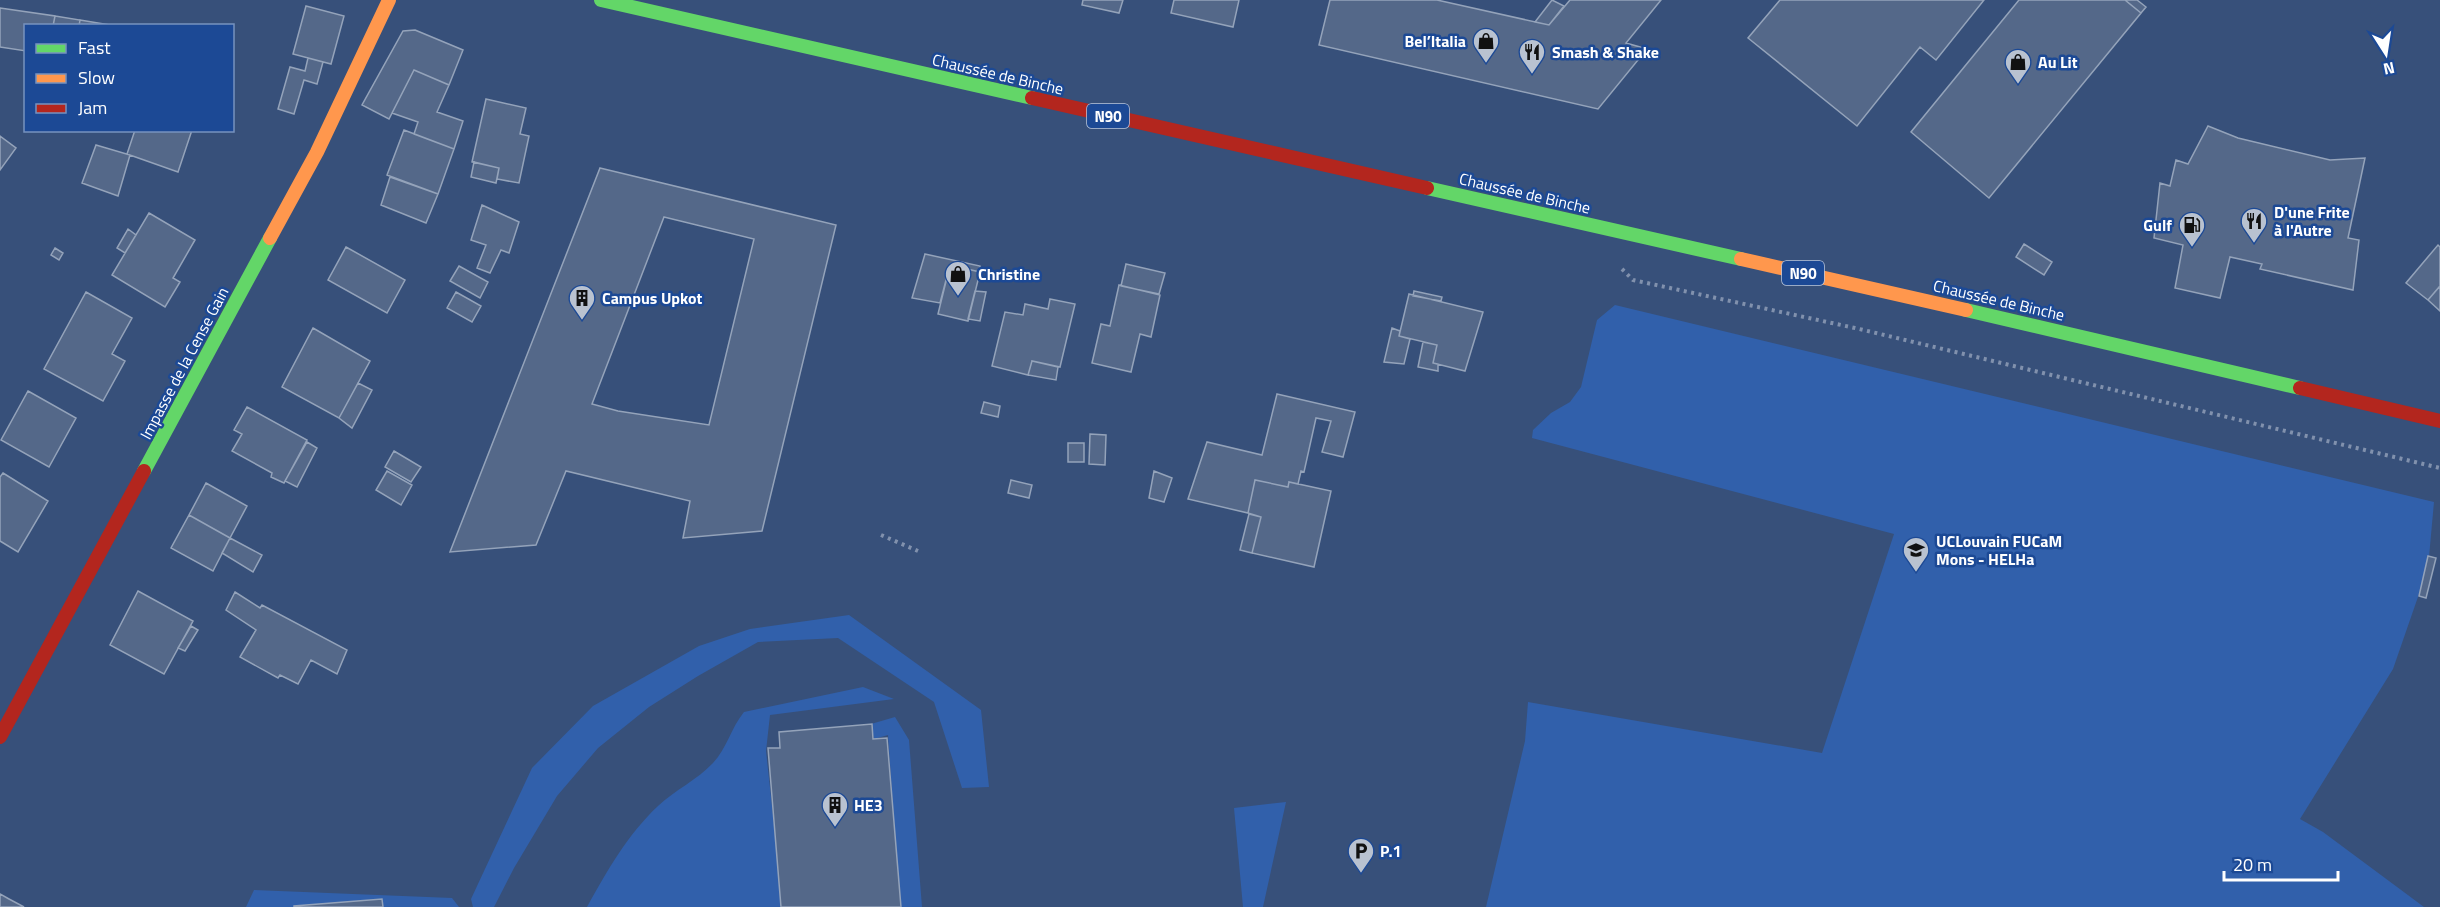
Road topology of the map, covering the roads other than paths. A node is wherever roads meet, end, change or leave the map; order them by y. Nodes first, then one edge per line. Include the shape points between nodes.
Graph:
1 (389, 0) edge
2 (601, 0) edge
3 (2440, 421) edge
4 (0, 737) edge

1 - 4 main road, Impasse de la Cense Gain via 317,152
2 - 3 main road, Chaussée de Binche / N90 via 1970,310

